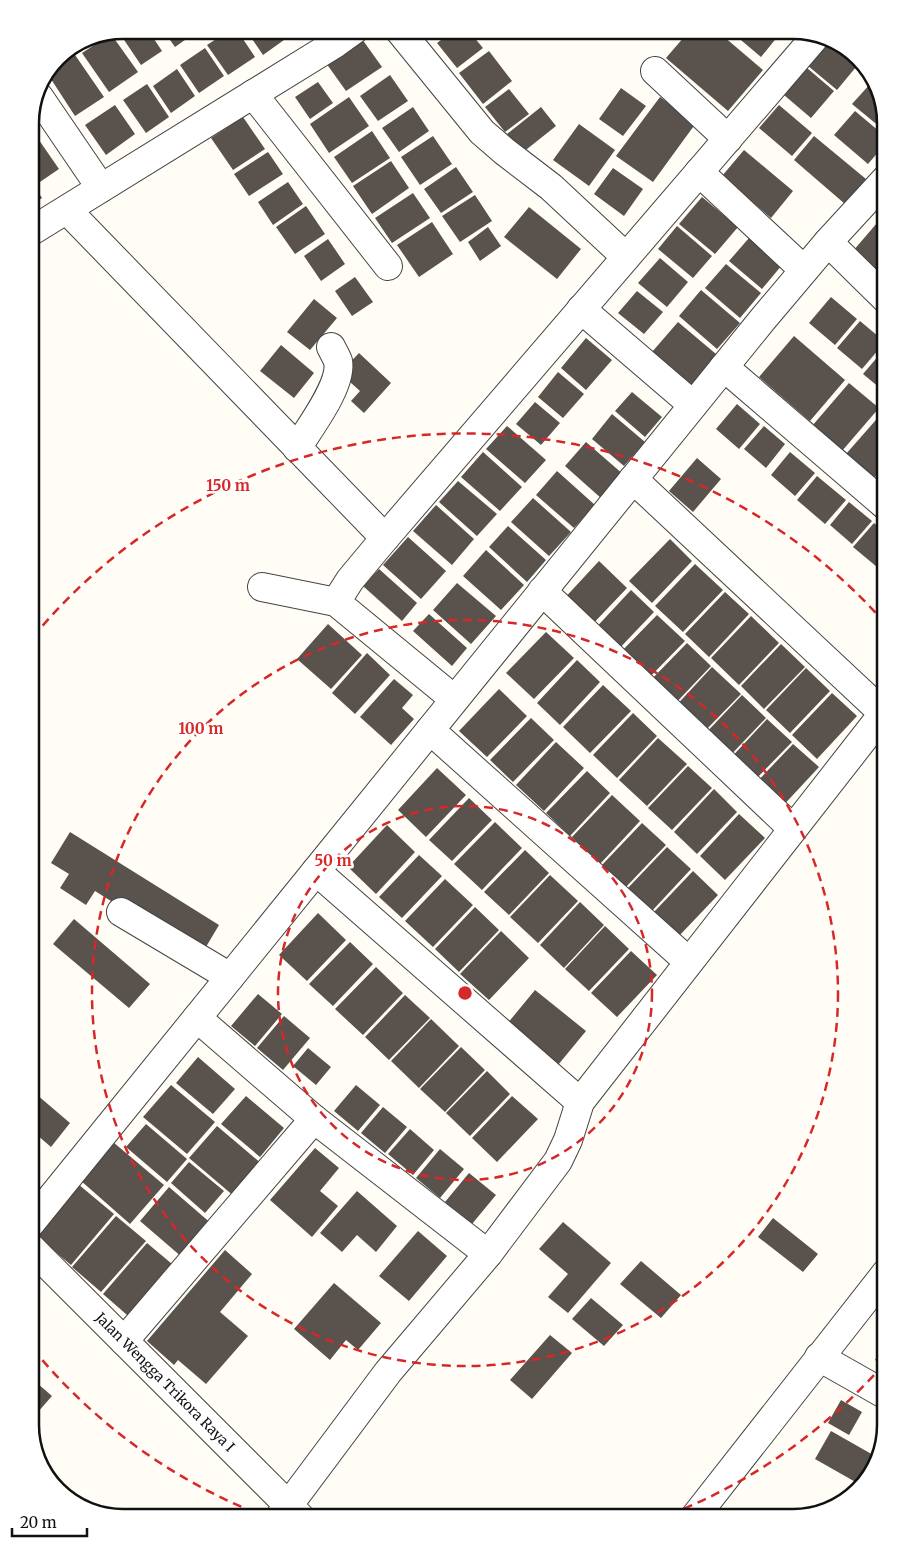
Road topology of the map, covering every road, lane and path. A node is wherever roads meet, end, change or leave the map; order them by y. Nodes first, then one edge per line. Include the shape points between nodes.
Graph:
1 (340, 39) edge
2 (406, 39) edge
3 (812, 41) edge
4 (655, 71) dead end
5 (254, 94) junction
6 (42, 101) edge
7 (728, 139) junction
8 (699, 172) junction
9 (101, 188) junction
10 (877, 189) edge
11 (67, 210) junction
12 (39, 227) edge
13 (828, 242) junction
14 (626, 257) junction
15 (388, 266) dead end
16 (804, 270) junction
17 (877, 290) edge
18 (581, 309) junction
19 (331, 347) dead end
20 (724, 367) junction
21 (693, 405) junction
22 (297, 448) junction
23 (633, 479) junction
24 (877, 498) edge
25 (385, 538) junction
26 (262, 587) dead end
27 (542, 591) junction
28 (336, 602) junction
29 (454, 699) junction
30 (877, 705) edge
31 (877, 722) edge
32 (430, 730) junction
33 (793, 829) junction
34 (316, 871) junction
35 (121, 912) dead end
36 (689, 962) junction
37 (230, 977) junction
38 (197, 1018) junction
39 (580, 1102) junction
40 (314, 1119) junction
41 (39, 1213) edge
42 (488, 1254) junction
43 (39, 1255) edge
44 (877, 1284) edge
45 (124, 1340) junction
46 (819, 1357) junction
47 (877, 1391) edge
48 (285, 1509) edge
49 (293, 1509) edge
50 (701, 1509) edge

1 - 5 street
2 - 14 street via 482,132 551,187
3 - 7 street
4 - 7 street
5 - 9 street
5 - 15 street
6 - 9 street
7 - 8 street
8 - 14 street
8 - 16 street
9 - 11 street
10 - 13 street
11 - 12 street
11 - 22 street
13 - 16 street
13 - 17 street
14 - 18 street
16 - 20 street
18 - 21 street
18 - 25 street
19 - 22 street via 338,360 335,386
20 - 21 street
20 - 24 street
21 - 23 street
22 - 25 street
23 - 27 street
23 - 30 street
25 - 28 street
26 - 28 street
27 - 29 street
27 - 33 street
28 - 29 street
29 - 32 street
31 - 33 street
32 - 34 street
32 - 36 street
33 - 36 street
34 - 37 street
34 - 39 street
35 - 37 street
36 - 39 street
37 - 38 street
38 - 40 street
38 - 41 street
39 - 42 street via 558,1160
40 - 42 street
40 - 45 street
42 - 49 street via 388,1372
43 - 45 street, Jalan Wengga Trikora Raya I
44 - 46 street
45 - 48 street, Jalan Wengga Trikora Raya I
46 - 47 street
46 - 50 street

